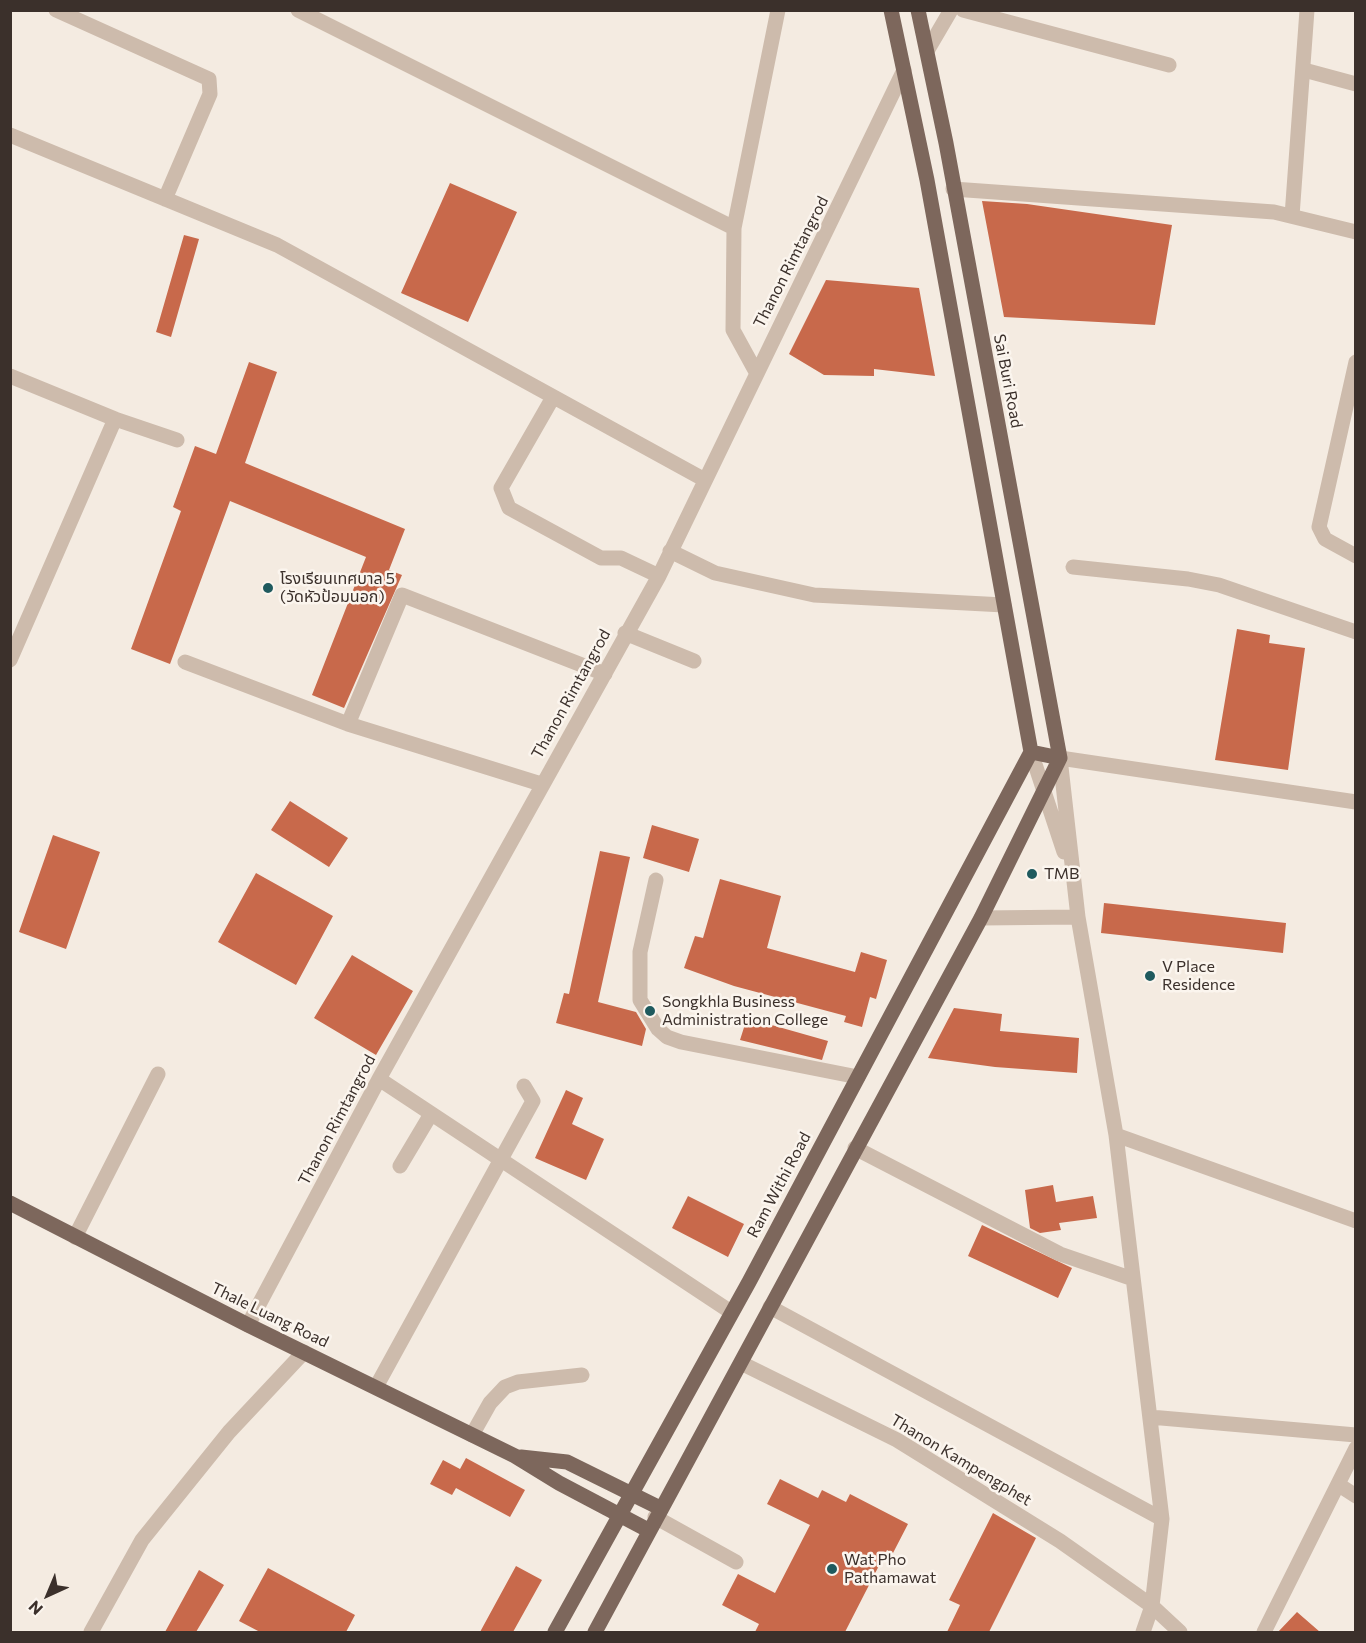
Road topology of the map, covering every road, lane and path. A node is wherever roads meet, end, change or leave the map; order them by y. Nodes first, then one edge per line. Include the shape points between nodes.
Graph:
1 (56, 10) edge
2 (297, 10) edge
3 (891, 10) edge
4 (918, 10) edge
5 (951, 10) edge
6 (963, 10) edge
7 (1307, 10) edge
8 (776, 11) edge
9 (927, 51) junction
10 (1169, 65) dead end
11 (903, 70) junction
12 (1304, 70) junction
13 (1356, 84) edge
14 (10, 135) edge
15 (954, 189) junction
16 (165, 199) junction
17 (1293, 216) junction
18 (734, 228) junction
19 (1356, 232) edge
20 (1356, 362) edge
21 (756, 372) junction
22 (10, 376) edge
23 (552, 399) junction
24 (115, 419) junction
25 (177, 440) dead end
26 (705, 480) junction
27 (670, 551) junction
28 (1356, 556) edge
29 (1073, 567) dead end
30 (659, 576) junction
31 (1004, 605) junction
32 (1356, 632) edge
33 (625, 633) junction
34 (10, 660) edge
35 (694, 661) dead end
36 (185, 662) dead end
37 (605, 674) junction
38 (348, 724) junction
39 (1030, 752) junction
40 (1060, 758) junction
41 (542, 784) junction
42 (1043, 790) junction
43 (1356, 802) edge
44 (656, 880) dead end
45 (1073, 880) junction
46 (1078, 917) junction
47 (981, 918) junction
48 (158, 1074) dead end
49 (858, 1077) junction
50 (379, 1079) junction
51 (524, 1086) dead end
52 (431, 1114) junction
53 (1116, 1135) junction
54 (855, 1148) junction
55 (501, 1160) junction
56 (400, 1166) dead end
57 (10, 1203) edge
58 (1356, 1221) edge
59 (75, 1237) junction
60 (1133, 1279) junction
61 (770, 1307) junction
62 (730, 1312) junction
63 (248, 1325) junction
64 (304, 1352) junction
65 (741, 1363) junction
66 (582, 1375) dead end
67 (376, 1387) junction
68 (1150, 1417) junction
69 (472, 1435) junction
70 (1356, 1435) edge
71 (1356, 1448) edge
72 (515, 1456) junction
73 (1339, 1485) junction
74 (631, 1493) junction
75 (1356, 1496) edge
76 (619, 1516) junction
77 (655, 1518) junction
78 (1162, 1519) junction
79 (736, 1562) dead end
80 (1152, 1606) junction
81 (91, 1632) edge
82 (555, 1632) edge
83 (595, 1632) edge
84 (1143, 1632) edge
85 (1180, 1632) edge
86 (1264, 1632) edge

1 - 16 street via 209,79 210,94
2 - 18 street
3 - 11 main road
4 - 9 main road, Sai Buri Road
5 - 9 street
6 - 10 street
7 - 12 street
8 - 18 street
9 - 15 main road, Sai Buri Road
11 - 21 street, Thanon Rimtangrod
11 - 31 main road via 927,180
12 - 13 street
12 - 17 street
14 - 16 street
15 - 17 street
15 - 40 main road, Sai Buri Road
16 - 23 street via 277,245
17 - 19 street
18 - 21 street via 733,330
20 - 28 street via 1318,527 1325,539
21 - 26 street, Thanon Rimtangrod
22 - 24 street
23 - 26 street
23 - 30 street via 501,488 509,507 601,558 621,558
24 - 25 street
24 - 34 street
26 - 27 street, Thanon Rimtangrod
27 - 30 street, Thanon Rimtangrod
27 - 31 street via 715,573 814,595
29 - 32 street via 1220,585
30 - 33 street, Thanon Rimtangrod
31 - 39 main road
33 - 35 street
33 - 37 street, Thanon Rimtangrod
36 - 38 street
37 - 38 street via 402,595
37 - 41 street, Thanon Rimtangrod
38 - 41 street
39 - 40 main road
39 - 42 street
39 - 49 main road, Ram Withi Road
40 - 42 main road
40 - 43 street
40 - 45 street
41 - 50 street, Thanon Rimtangrod
42 - 45 street
42 - 47 main road
44 - 49 street via 640,952 640,1000 658,1029 681,1042
45 - 46 street
46 - 47 street
46 - 53 street
47 - 54 main road
48 - 59 street
49 - 62 main road, Ram Withi Road
50 - 52 street
50 - 63 street, Thanon Rimtangrod
51 - 55 street via 533,1101
52 - 55 street
52 - 56 street
53 - 58 street
53 - 60 street
54 - 60 street via 1060,1254
54 - 61 main road
55 - 62 street
55 - 67 street
57 - 59 main road, Thale Luang Road
59 - 63 main road, Thale Luang Road
60 - 68 street
61 - 65 main road
61 - 78 street
62 - 74 main road, Ram Withi Road
63 - 64 main road, Thale Luang Road
64 - 67 main road, Thale Luang Road
64 - 81 street via 229,1432 142,1540
65 - 77 main road
65 - 80 street, Thanon Kampengphet via 897,1440 1060,1541
66 - 69 street via 505,1387 497,1393
67 - 69 main road, Thale Luang Road
68 - 70 street
68 - 78 street
69 - 72 main road, Thale Luang Road
71 - 73 street
72 - 74 main road, Thale Luang Road via 567,1462
72 - 76 main road, Thale Luang Road
73 - 75 street
73 - 86 street
74 - 76 main road, Ram Withi Road
74 - 77 main road, Thale Luang Road
76 - 77 main road, Thale Luang Road
76 - 82 main road, Ram Withi Road
77 - 79 street
77 - 83 main road
78 - 80 street
80 - 84 street
80 - 85 street, Thanon Kampengphet

